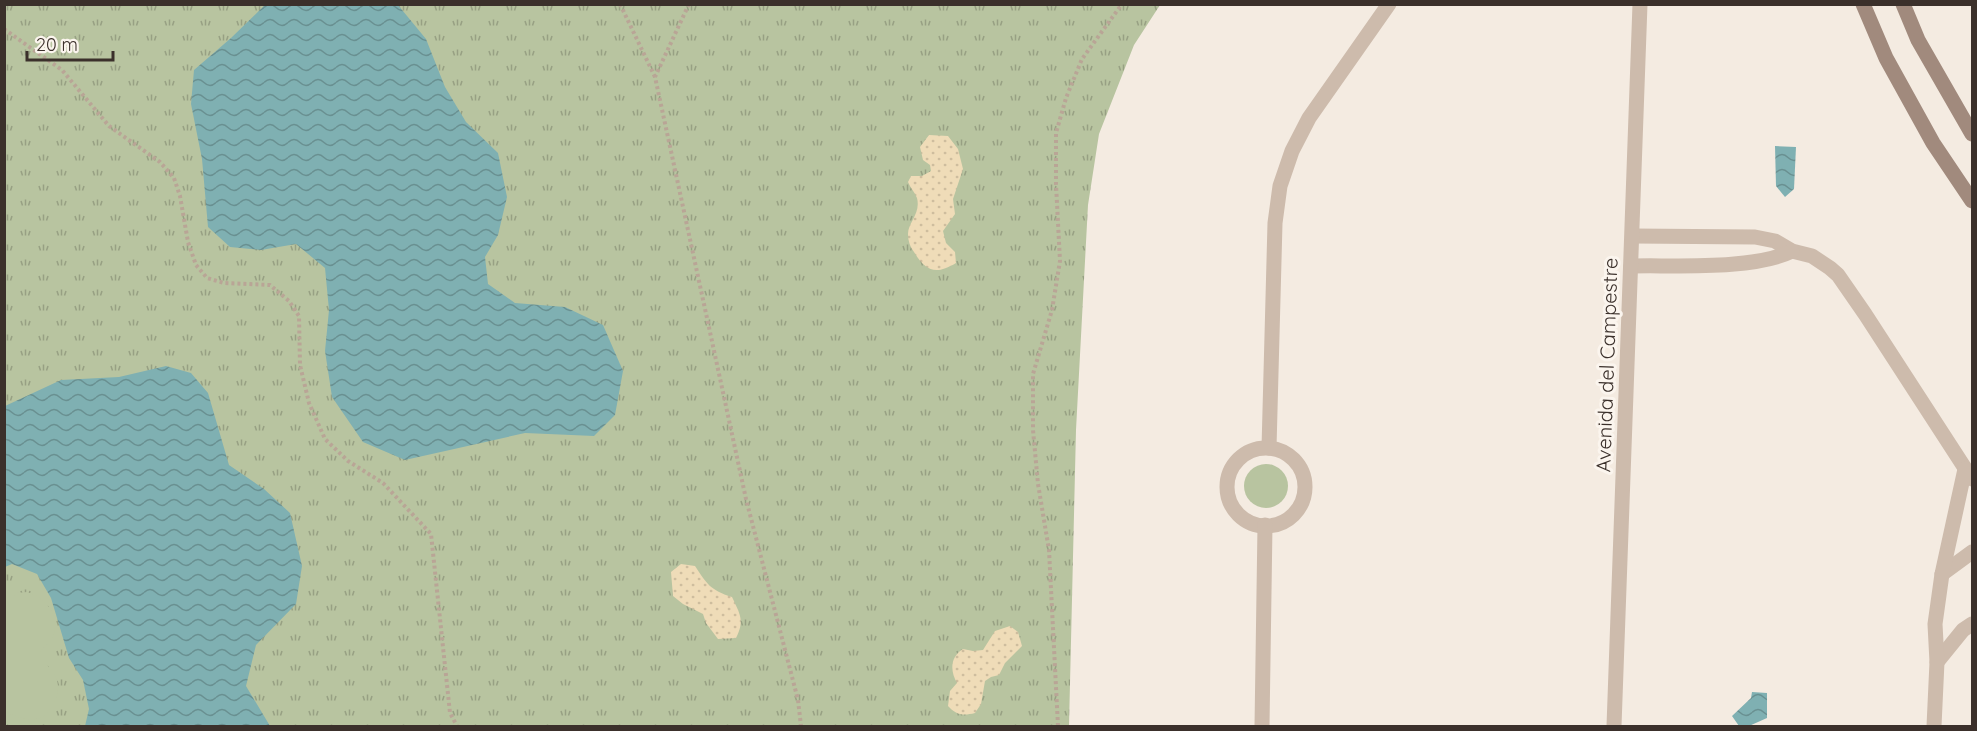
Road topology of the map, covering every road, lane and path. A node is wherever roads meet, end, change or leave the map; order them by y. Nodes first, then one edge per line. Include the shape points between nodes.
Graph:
1 (620, 4) edge
2 (689, 4) edge
3 (1122, 4) edge
4 (1389, 4) edge
5 (1640, 4) edge
6 (1863, 4) edge
7 (1903, 4) edge
8 (4, 29) edge
9 (655, 77) junction
10 (1972, 134) edge
11 (1972, 201) edge
12 (1633, 236) junction
13 (1792, 251) junction
14 (1631, 266) junction
15 (1269, 448) junction
16 (1969, 474) edge
17 (1265, 525) junction
18 (1972, 552) edge
19 (1942, 574) junction
20 (1972, 624) edge
21 (1937, 662) junction
22 (457, 726) edge
23 (801, 726) edge
24 (1058, 726) edge
25 (1262, 726) edge
26 (1614, 726) edge
27 (1934, 726) edge

1 - 9 path
2 - 9 path
3 - 24 path via 1082,59 1056,133 1060,261 1052,310 1033,374 1033,430 1049,550
4 - 15 street via 1309,118 1280,186 1275,223
5 - 12 street, Avenida del Campestre
6 - 11 main road via 1886,58 1933,143
7 - 10 main road via 1918,40
8 - 22 path via 62,70 109,126 160,162 174,178 188,242 196,265 207,278 224,283 270,285 290,301 299,316 300,364 309,403 325,440 348,461 383,483 431,534 450,713
9 - 23 path via 746,499 798,700
12 - 13 street via 1755,237 1775,241
12 - 14 street, Avenida del Campestre
13 - 14 street via 1778,258 1742,263
13 - 16 street via 1812,256 1838,275
14 - 26 street, Avenida del Campestre
15 - 17 street via 1291,457 1299,466 1305,489 1300,506 1288,519
15 - 17 street via 1247,453 1239,460 1232,469 1227,490 1244,519
16 - 19 street
17 - 25 street
18 - 19 street
19 - 21 street via 1935,624
20 - 21 street
21 - 27 street

